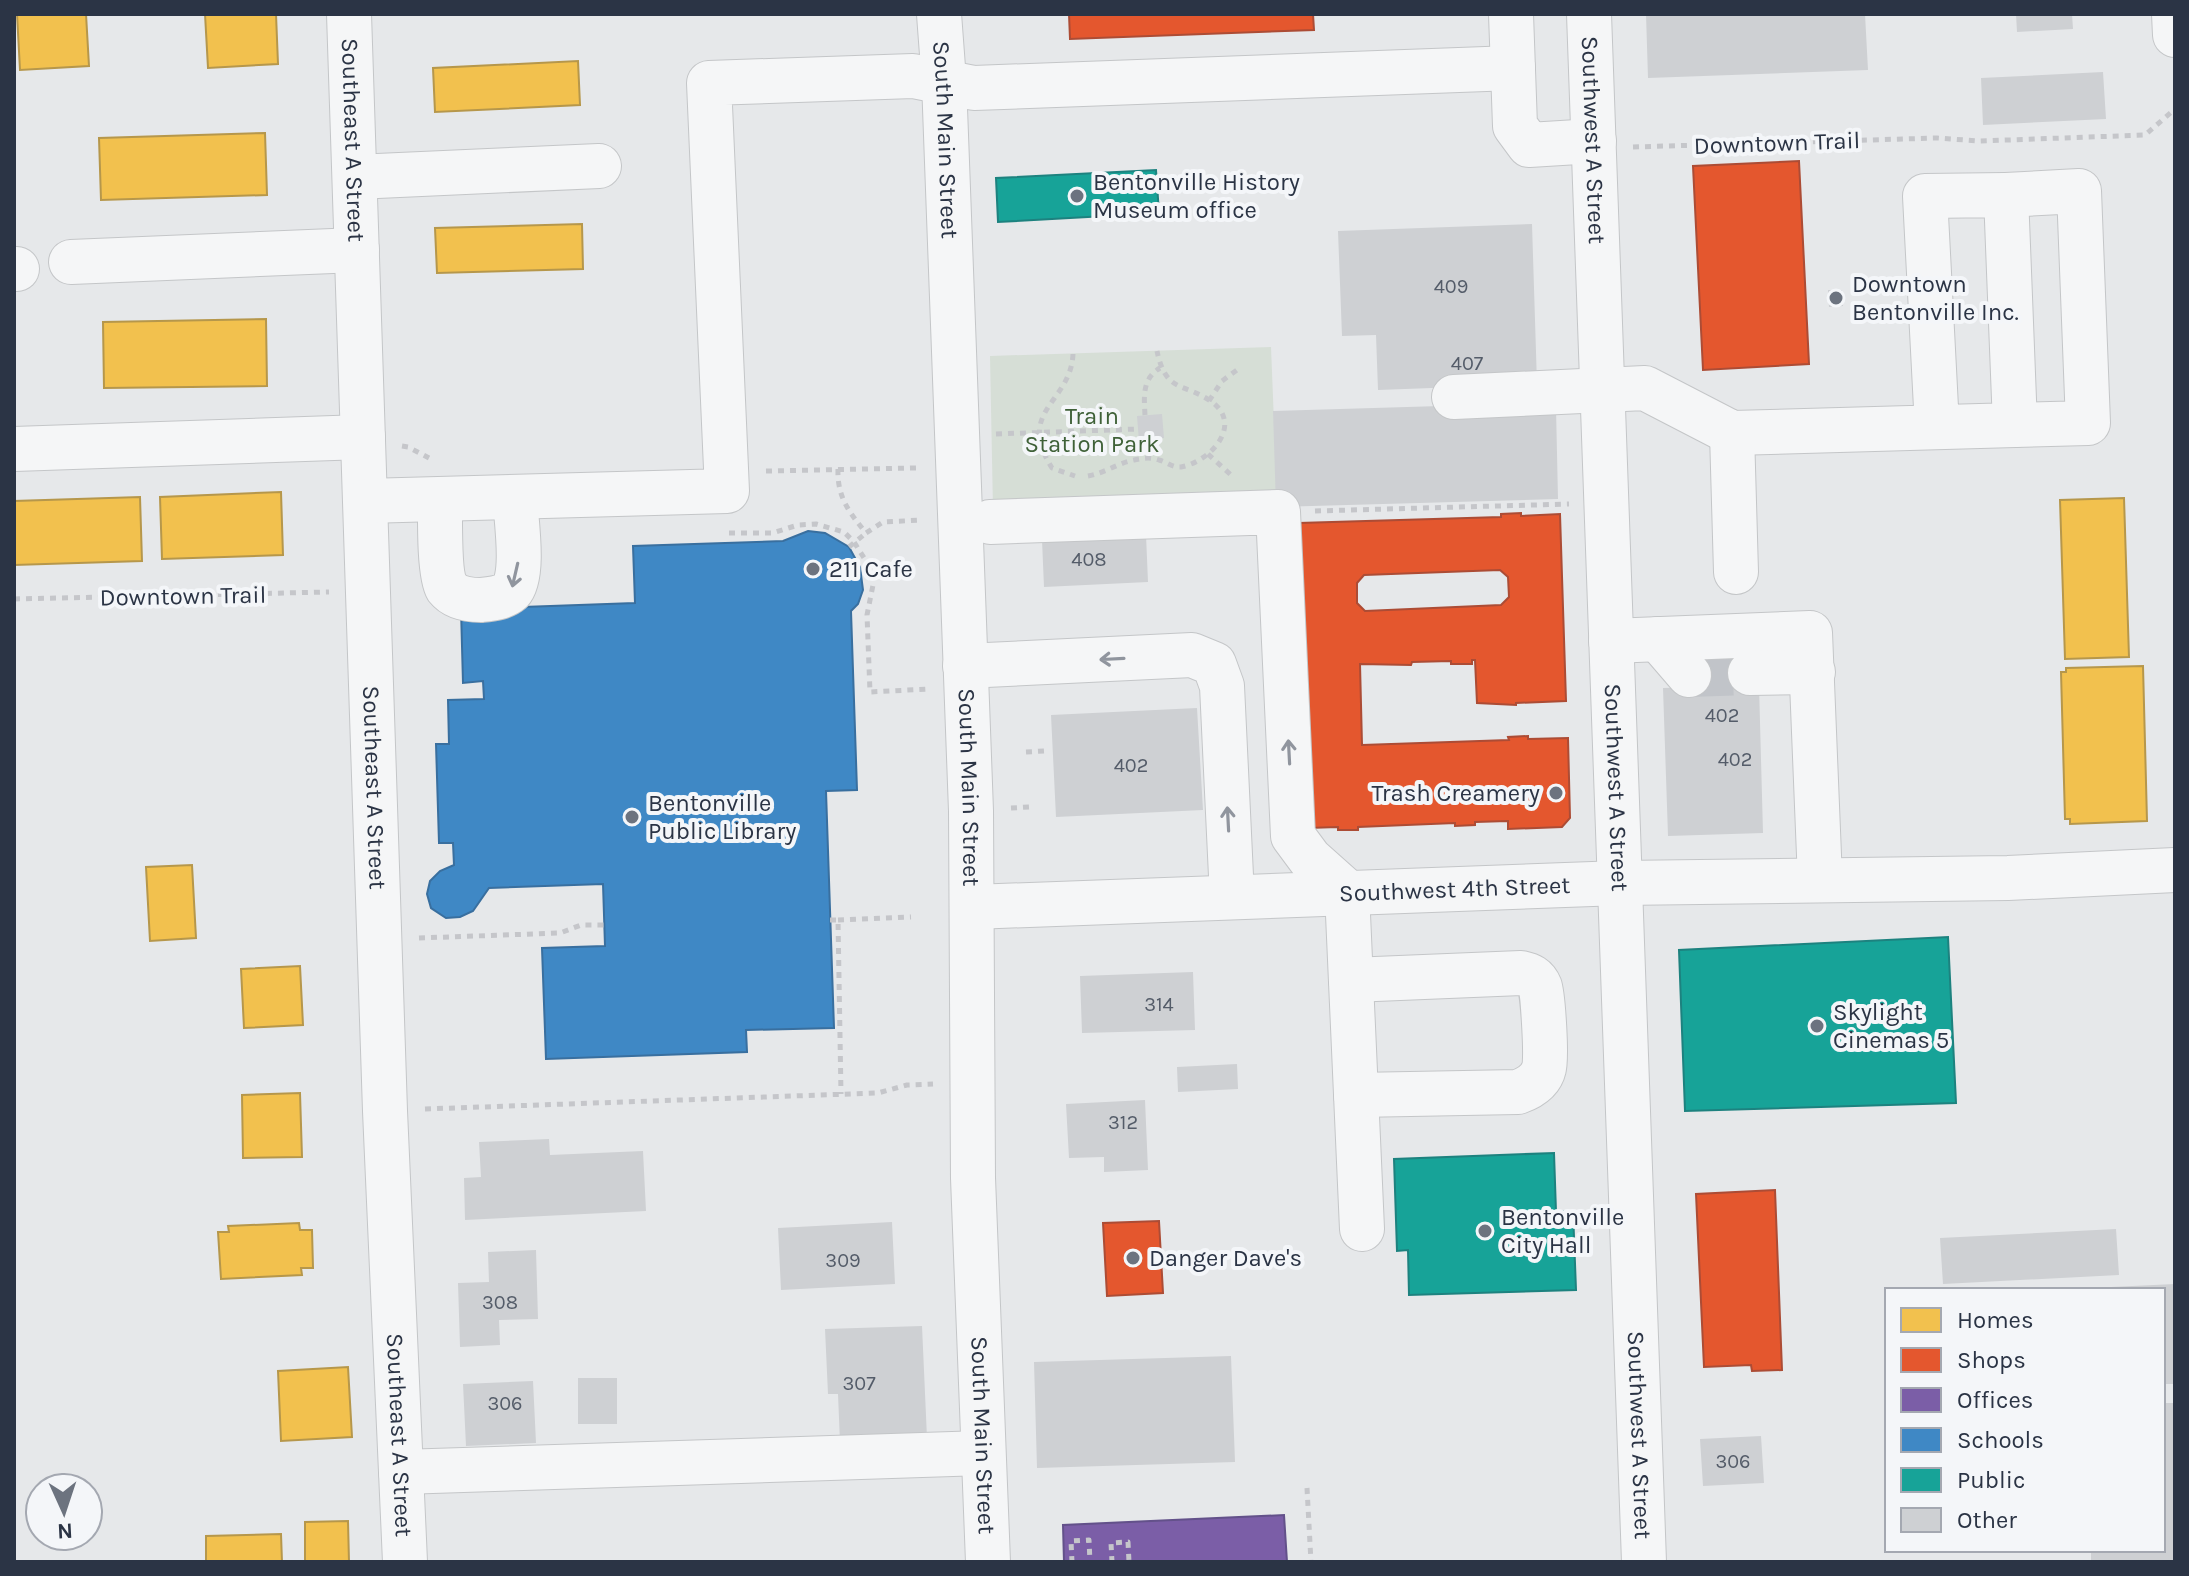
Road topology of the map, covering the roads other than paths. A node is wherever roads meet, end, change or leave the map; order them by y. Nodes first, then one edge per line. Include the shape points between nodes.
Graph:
1 (349, 14) edge
2 (939, 14) edge
3 (1511, 14) edge
4 (1589, 14) edge
5 (2174, 14) edge
6 (2175, 35) edge
7 (1513, 68) junction
8 (944, 81) junction
9 (1611, 144) junction
10 (599, 166) dead end
11 (355, 177) junction
12 (2006, 195) junction
13 (357, 250) junction
14 (71, 262) dead end
15 (1602, 390) junction
16 (1454, 397) dead end
17 (2015, 425) junction
18 (1937, 427) junction
19 (1732, 433) junction
20 (363, 437) junction
21 (14, 449) edge
22 (515, 498) junction
23 (440, 500) junction
24 (366, 501) junction
25 (990, 522) dead end
26 (1736, 572) dead end
27 (1658, 639) junction
28 (1611, 641) junction
29 (965, 666) junction
30 (1813, 672) junction
31 (1750, 673) tunnel mouth
32 (1689, 675) dead end
33 (2175, 870) edge
34 (1820, 880) junction
35 (1620, 883) junction
36 (1347, 892) junction
37 (1232, 897) junction
38 (973, 907) junction
39 (1351, 980) junction
40 (1356, 1095) junction
41 (1362, 1229) dead end
42 (983, 1453) junction
43 (401, 1472) junction
44 (405, 1562) edge
45 (988, 1562) edge
46 (1644, 1562) edge

1 - 11 street, Southeast A Street
2 - 8 street, South Main Street
3 - 7 street
4 - 9 street, Southwest A Street
5 - 6 street
7 - 8 street via 974,88
7 - 9 street via 1515,126 1529,145
8 - 22 street via 913,76 709,83 727,491
8 - 29 street, South Main Street
9 - 15 street, Southwest A Street
10 - 11 street
11 - 13 street, Southeast A Street
12 - 17 street
12 - 17 street via 2079,191 2088,423
12 - 18 street via 1925,196
13 - 14 street
13 - 20 street, Southeast A Street
15 - 16 street
15 - 19 street via 1645,388
15 - 28 street, Southwest A Street
17 - 18 street
18 - 19 street
19 - 26 street
20 - 21 street
20 - 24 street, Southeast A Street
22 - 23 street
22 -> 23 street via 518,576 511,590 498,598 470,600 447,588 443,576
23 - 24 street
24 - 43 street, Southeast A Street
36 -> 25 street via 1293,836 1278,512
27 - 28 street
27 - 30 street via 1810,633
27 - 32 street
28 - 35 street, Southwest A Street
37 -> 29 street via 1222,686 1214,664 1192,655
29 - 38 street, South Main Street
30 - 31 street
30 - 34 street
33 - 34 street, Southwest 4th Street
34 - 35 street, Southwest 4th Street
35 - 36 street, Southwest 4th Street
35 - 46 street, Southwest A Street
36 - 37 street, Southwest 4th Street
36 - 39 street
37 - 38 street, Southwest 4th Street
38 - 42 street, South Main Street via 973,1178
39 - 40 street
39 - 40 street via 1521,973 1540,985 1542,999 1544,1068 1531,1087 1518,1092
40 - 41 street
42 - 43 street
42 - 45 street, South Main Street
43 - 44 street, Southeast A Street

